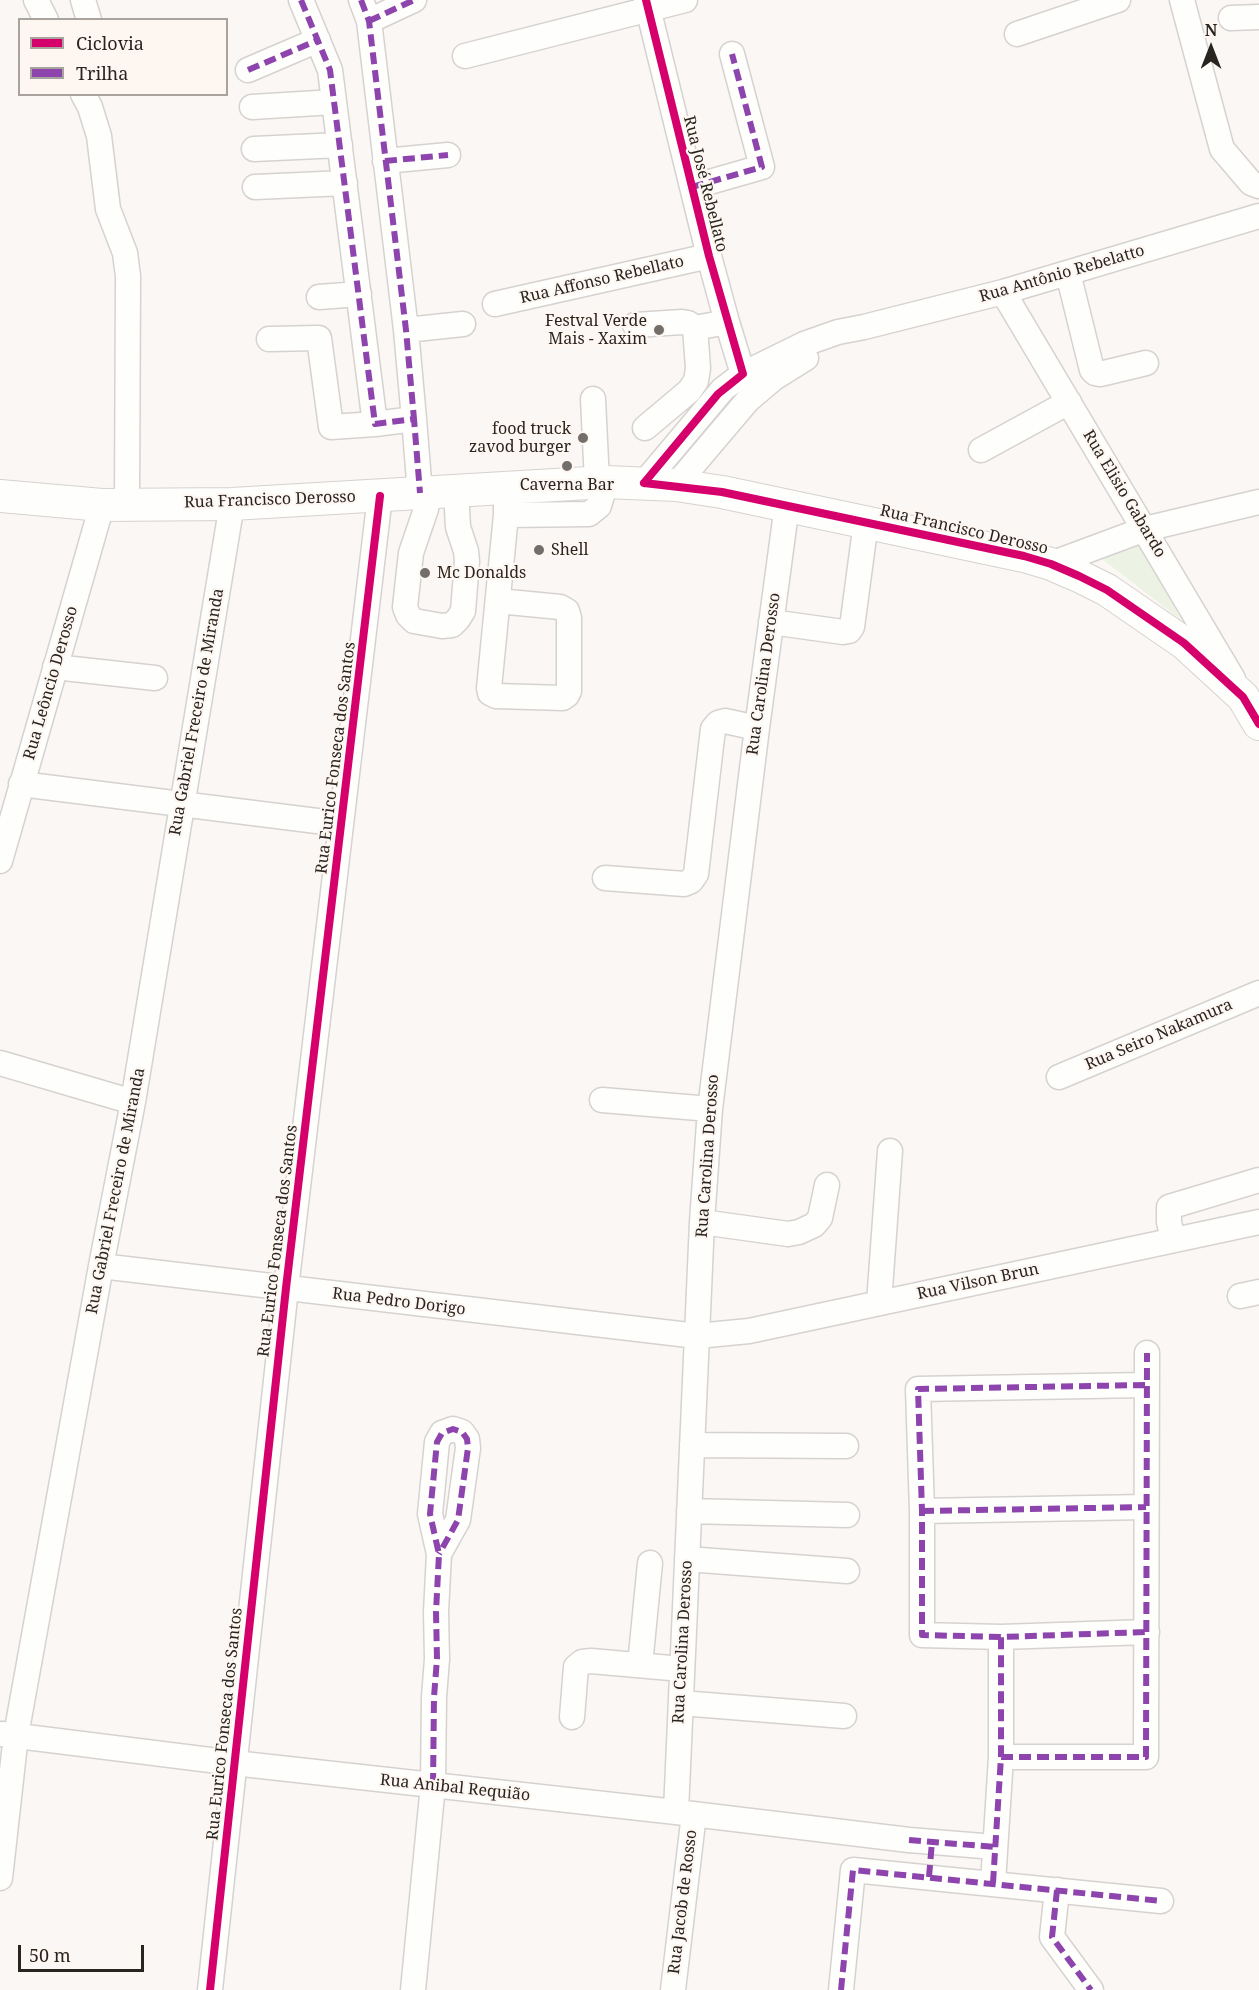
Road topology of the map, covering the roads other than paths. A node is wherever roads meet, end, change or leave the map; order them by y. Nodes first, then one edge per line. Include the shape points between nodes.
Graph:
1 (36, 0) edge
2 (83, 0) edge
3 (414, 0) edge
4 (685, 0) edge
5 (1118, 0) edge
6 (1182, 0) edge
7 (304, 1) edge
8 (646, 5) edge
9 (365, 11) edge
10 (1259, 17) edge
11 (45, 18) edge
12 (88, 18) edge
13 (1231, 18) dead end
14 (1017, 34) dead end
15 (318, 40) junction
16 (732, 54) dead end
17 (465, 56) dead end
18 (248, 70) dead end
19 (88, 99) edge
20 (334, 102) junction
21 (252, 107) dead end
22 (340, 145) junction
23 (254, 149) dead end
24 (448, 155) dead end
25 (385, 161) junction
26 (345, 183) junction
27 (1259, 186) edge
28 (255, 187) dead end
29 (692, 187) junction
30 (1259, 216) edge
31 (709, 256) junction
32 (1068, 273) junction
33 (1004, 291) junction
34 (359, 294) junction
35 (319, 297) dead end
36 (495, 304) dead end
37 (727, 322) junction
38 (463, 324) dead end
39 (635, 325) dead end
40 (695, 328) junction
41 (406, 330) junction
42 (269, 339) dead end
43 (1146, 363) dead end
44 (750, 383) junction
45 (593, 399) dead end
46 (1069, 402) junction
47 (414, 419) junction
48 (375, 424) junction
49 (645, 428) dead end
50 (981, 450) dead end
51 (601, 482) junction
52 (644, 483) junction
53 (676, 485) junction
54 (435, 492) junction
55 (2, 495) edge
56 (380, 496) junction
57 (506, 501) junction
58 (1259, 502) edge
59 (232, 504) junction
60 (114, 505) junction
61 (787, 505) junction
62 (866, 522) junction
63 (1146, 529) junction
64 (1051, 564) junction
65 (498, 601) junction
66 (771, 621) junction
67 (55, 667) junction
68 (155, 678) dead end
69 (1243, 697) junction
70 (1259, 724) edge
71 (757, 728) junction
72 (21, 784) junction
73 (181, 805) junction
74 (342, 824) junction
75 (0, 861) edge
76 (605, 878) dead end
77 (1259, 993) edge
78 (0, 1063) edge
79 (1059, 1077) dead end
80 (602, 1100) dead end
81 (133, 1102) junction
82 (710, 1109) junction
83 (890, 1151) dead end
84 (1259, 1180) edge
85 (827, 1185) dead end
86 (702, 1222) junction
87 (1259, 1222) edge
88 (1173, 1240) junction
89 (101, 1266) junction
90 (286, 1288) junction
91 (879, 1303) junction
92 (697, 1336) junction
93 (1147, 1353) dead end
94 (1146, 1385) junction
95 (692, 1445) junction
96 (846, 1446) dead end
97 (1146, 1507) junction
98 (689, 1511) junction
99 (922, 1511) junction
100 (847, 1515) dead end
101 (439, 1554) dead end
102 (687, 1559) junction
103 (650, 1563) dead end
104 (847, 1571) dead end
105 (1147, 1632) junction
106 (1001, 1637) junction
107 (640, 1665) junction
108 (682, 1669) junction
109 (681, 1703) junction
110 (844, 1716) dead end
111 (572, 1717) dead end
112 (8, 1734) edge
113 (1001, 1756) junction
114 (234, 1763) junction
115 (433, 1785) junction
116 (685, 1813) junction
117 (855, 1833) junction
118 (921, 1841) junction
119 (995, 1847) junction
120 (853, 1870) junction
121 (929, 1877) junction
122 (0, 1878) edge
123 (993, 1883) junction
124 (1057, 1890) junction
125 (1161, 1901) dead end
126 (210, 1990) edge
127 (413, 1990) edge
128 (673, 1990) edge
129 (841, 1990) edge
130 (1091, 1990) edge

1 - 11 street
2 - 12 street
3 - 9 street
4 - 8 street
5 - 14 street
6 - 27 street via 1222,149 1251,183
7 - 15 street
8 - 17 street
8 - 29 street, Rua José Rebellato
9 - 25 street
10 - 13 street
15 - 18 street
15 - 20 street via 330,70
16 - 29 street via 762,167
19 - 60 street, Rua Leôncio Derosso via 99,136 108,210 125,253 128,276
20 - 21 street
20 - 22 street
22 - 23 street
22 - 26 street
24 - 25 street
25 - 41 street
26 - 28 street
26 - 34 street
29 - 31 street, Rua José Rebellato
30 - 32 street, Rua Antônio Rebelatto
31 - 36 street, Rua Affonso Rebellato
31 - 37 street, Rua José Rebellato
32 - 33 street, Rua Antônio Rebelatto
32 - 43 street via 1092,370 1100,374
33 - 44 street, Rua Antônio Rebelatto via 821,337
33 - 46 street, Rua Elisio Gabardo
34 - 35 street
34 - 48 street
37 - 40 street
37 - 44 street, Rua José Rebellato
38 - 41 street
39 - 40 street via 682,322
40 - 49 street via 696,381
41 - 47 street
42 - 48 street via 319,338 331,427
44 - 52 street, Rua Antônio Rebelatto via 718,394
44 - 53 street, Rua Antônio Rebelatto via 742,406
45 - 51 street
46 - 50 street
46 - 63 street, Rua Elisio Gabardo
47 - 48 street
47 - 54 street
51 - 52 main road, Rua Francisco Derosso
51 - 57 main road, Rua Francisco Derosso
52 - 53 main road, Rua Francisco Derosso
53 - 61 main road, Rua Francisco Derosso
54 - 54 street via 458,527 467,561 463,611 452,625 442,626 414,621 405,607 411,553
54 - 56 main road, Rua Francisco Derosso
54 - 57 main road, Rua Francisco Derosso
55 - 60 main road, Rua Francisco Derosso
56 - 59 main road, Rua Francisco Derosso
56 - 74 street, Rua Eurico Fonseca dos Santos
57 - 65 street
58 - 63 street
59 - 60 main road, Rua Francisco Derosso
59 - 73 street, Rua Gabriel Freceiro de Miranda
60 - 67 street, Rua Leôncio Derosso
61 - 62 main road, Rua Francisco Derosso
61 - 66 street, Rua Carolina Derosso
62 - 64 main road, Rua Francisco Derosso
62 - 66 street via 849,631
63 - 64 street
63 - 69 street, Rua Elisio Gabardo
64 - 69 main road, Rua Francisco Derosso via 1107,590 1184,642
65 - 65 street via 567,611 567,695 563,698 490,693
66 - 71 street, Rua Carolina Derosso
67 - 68 street
67 - 72 street, Rua Leôncio Derosso
69 - 70 main road, Rua Francisco Derosso
71 - 76 street via 725,722 713,729 696,874 691,881 684,884
71 - 82 street, Rua Carolina Derosso
72 - 73 street
72 - 75 street, Rua Leôncio Derosso
73 - 74 street
73 - 81 street, Rua Gabriel Freceiro de Miranda
74 - 90 street, Rua Eurico Fonseca dos Santos
77 - 79 street, Rua Seiro Nakamura
78 - 81 street
80 - 82 street
81 - 89 street, Rua Gabriel Freceiro de Miranda
82 - 86 street, Rua Carolina Derosso
83 - 91 street
84 - 88 street via 1169,1207
85 - 86 street via 820,1218 799,1232 788,1234
86 - 92 street, Rua Carolina Derosso
87 - 88 street, Rua Vilson Brun
88 - 91 street, Rua Vilson Brun
89 - 90 street, Rua Pedro Dorigo
89 - 112 street, Rua Gabriel Freceiro de Miranda
90 - 92 street, Rua Pedro Dorigo
90 - 114 street, Rua Eurico Fonseca dos Santos
91 - 92 street, Rua Vilson Brun via 749,1331
92 - 95 street, Rua Carolina Derosso
93 - 94 street
94 - 97 street
94 - 99 street via 918,1389
95 - 96 street
95 - 98 street, Rua Carolina Derosso
97 - 99 street
97 - 105 street
98 - 100 street
98 - 102 street, Rua Carolina Derosso
99 - 106 street via 922,1635
101 - 115 street
102 - 104 street
102 - 108 street, Rua Carolina Derosso
103 - 107 street
105 - 106 street
105 - 113 street via 1146,1757
106 - 113 street
107 - 108 street
107 - 111 street via 582,1662 576,1667
108 - 109 street, Rua Carolina Derosso
109 - 110 street
109 - 116 street, Rua Carolina Derosso
112 - 114 street, Rua Anibal Requião
112 - 122 street, Rua Gabriel Freceiro de Miranda
113 - 119 street
114 - 115 street, Rua Anibal Requião
114 - 126 street, Rua Eurico Fonseca dos Santos
115 - 116 street, Rua Anibal Requião
115 - 127 street
116 - 117 street, Rua Anibal Requião
116 - 128 street, Rua Jacob de Rosso
117 - 118 street, Rua Anibal Requião
117 - 120 street
118 - 119 street, Rua Anibal Requião
118 - 121 street
119 - 123 street
120 - 121 street
120 - 129 street
121 - 123 street
123 - 124 street
124 - 125 street
124 - 130 street via 1052,1936

